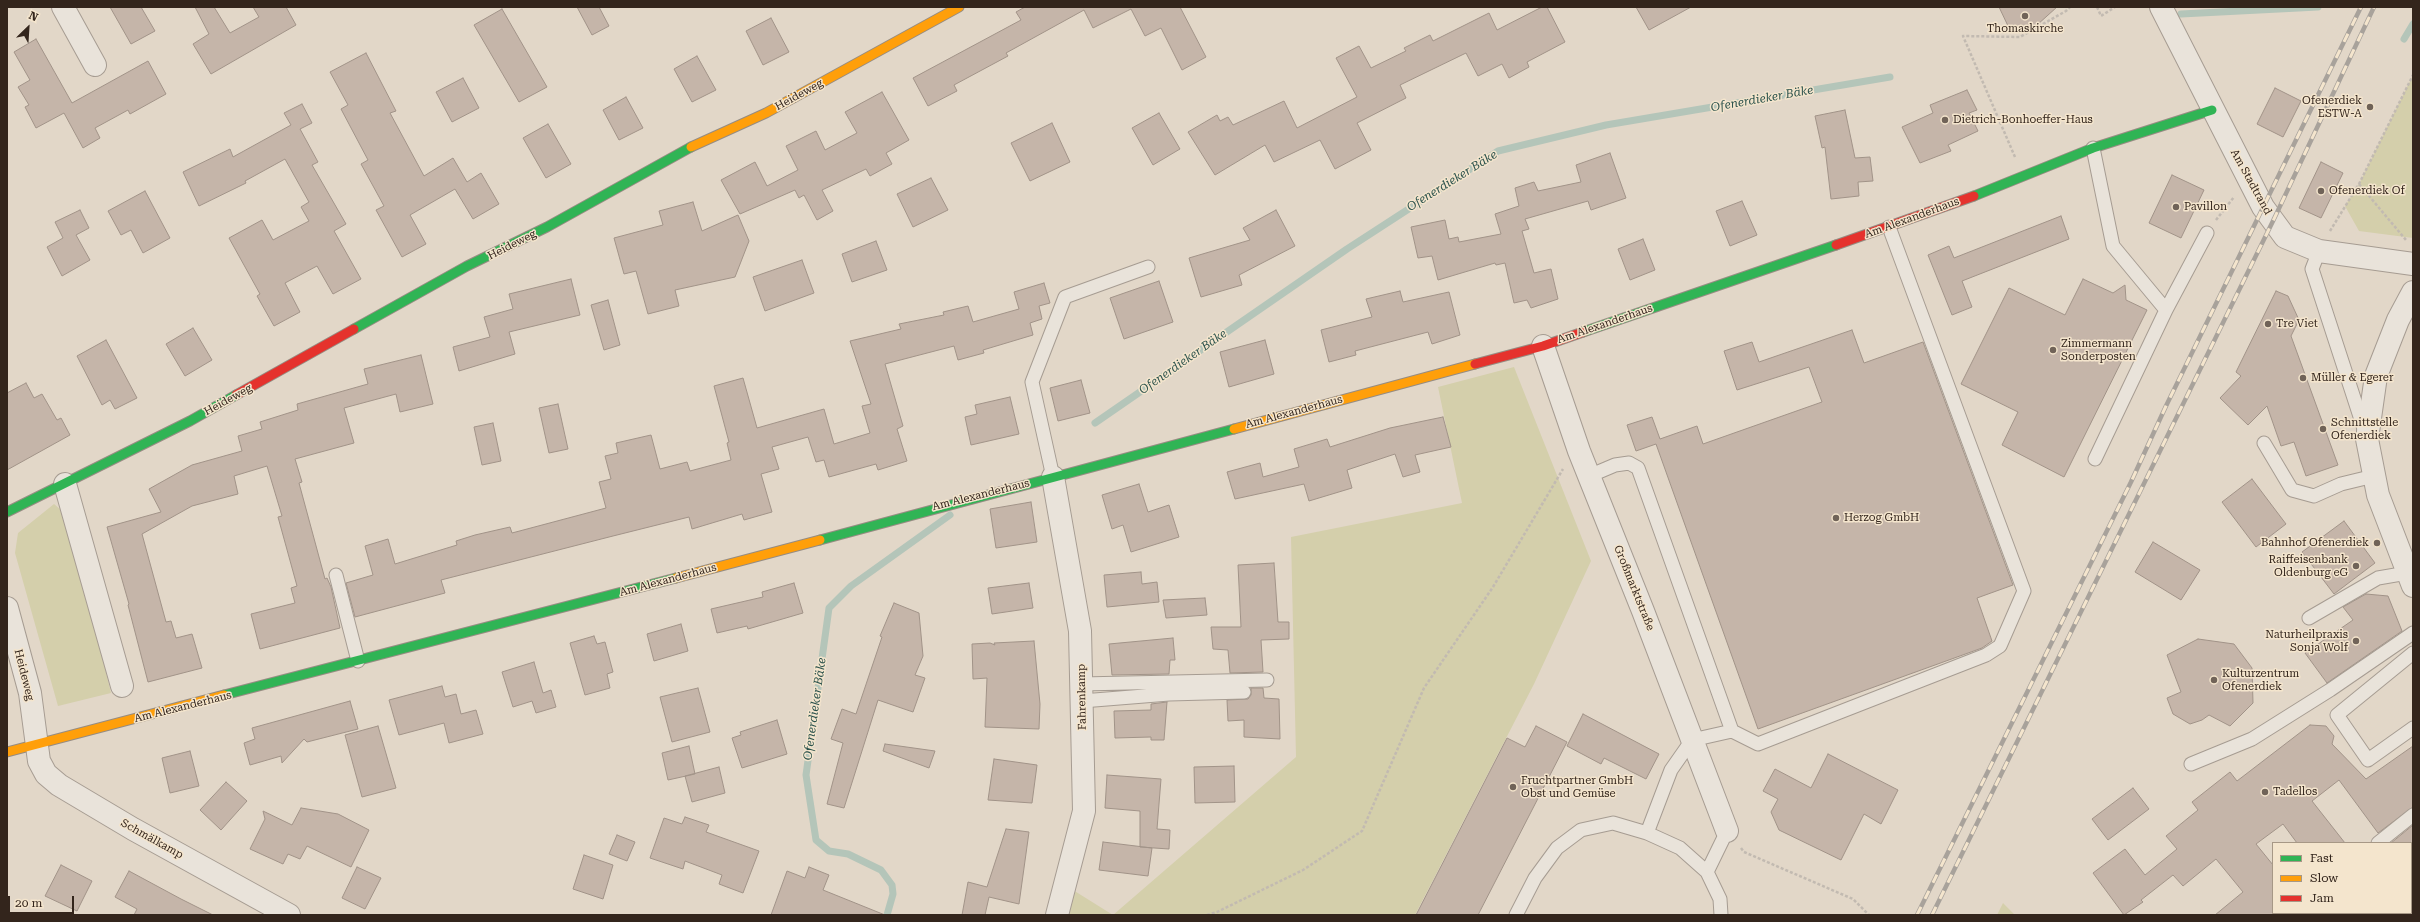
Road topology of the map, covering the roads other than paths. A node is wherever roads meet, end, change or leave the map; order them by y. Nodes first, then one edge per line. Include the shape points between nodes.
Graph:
1 (63, 7) edge
2 (960, 7) edge
3 (2161, 7) edge
4 (95, 65) dead end
5 (2212, 110) junction
6 (2093, 148) junction
7 (1889, 227) junction
8 (2207, 234) road end
9 (2315, 260) junction
10 (2413, 264) edge
11 (1148, 267) dead end
12 (2413, 292) edge
13 (2166, 310) junction
14 (1543, 346) junction
15 (2367, 439) junction
16 (2264, 443) dead end
17 (2095, 459) dead end
18 (1589, 476) junction
19 (2374, 476) junction
20 (1053, 477) junction
21 (65, 484) junction
22 (7, 512) edge
23 (336, 575) dead end
24 (2411, 577) edge
25 (7, 608) edge
26 (2309, 618) dead end
27 (2413, 633) edge
28 (2413, 653) edge
29 (358, 661) junction
30 (1267, 680) dead end
31 (122, 686) dead end
32 (1082, 692) junction
33 (1244, 692) dead end
34 (2413, 728) edge
35 (1732, 731) junction
36 (1692, 740) junction
37 (37, 744) junction
38 (7, 752) edge
39 (2191, 764) dead end
40 (2413, 816) edge
41 (1727, 831) joint
42 (1647, 833) junction
43 (2379, 842) edge
44 (1706, 872) junction
45 (290, 915) edge
46 (1057, 915) edge
47 (1516, 915) edge
48 (1721, 915) edge

1 - 4 street
2 - 21 street, Heideweg via 766,113 692,147 547,227 467,266 190,421
3 - 5 street, Am Stadtrand
5 - 6 street, Am Alexanderhaus
5 - 9 street, Am Stadtrand via 2263,207 2285,237
6 - 7 street, Am Alexanderhaus via 2024,177
6 - 13 lane via 2113,246
7 - 14 street, Am Alexanderhaus
7 - 35 lane via 2024,591 2000,646 1986,655 1758,744
8 - 13 lane
9 - 10 street, Am Stadtrand
9 - 15 lane
11 - 20 lane via 1065,297 1032,382
12 - 15 street via 2398,320 2376,376
13 - 17 lane
14 - 18 street, Großmarktstraße
14 - 20 street, Am Alexanderhaus
15 - 19 street
16 - 19 lane via 2292,490 2314,496 2341,484
18 - 35 lane via 1629,462 1638,468
18 - 36 street, Großmarktstraße
19 - 24 street via 2378,495
20 - 29 street, Am Alexanderhaus
20 - 32 street, Fahrenkamp via 1080,631
21 - 22 street, Heideweg
21 - 31 street
23 - 29 lane
24 - 26 lane via 2378,578
25 - 37 street, Heideweg via 30,693
27 - 39 lane via 2330,690 2252,738
28 - 34 lane via 2337,715 2368,760
29 - 37 street, Am Alexanderhaus
30 - 32 lane
32 - 33 lane
32 - 46 street, Fahrenkamp via 1084,812
35 - 36 lane
36 - 41 street, Großmarktstraße
36 - 42 lane via 1671,770
37 - 38 street, Am Alexanderhaus
37 - 45 street, Schmälkamp via 39,761 46,774 59,785 133,829
40 - 43 lane
41 - 44 lane
42 - 44 lane via 1680,848
42 - 47 lane via 1613,823 1581,830 1557,848 1536,878
44 - 48 lane via 1720,899

